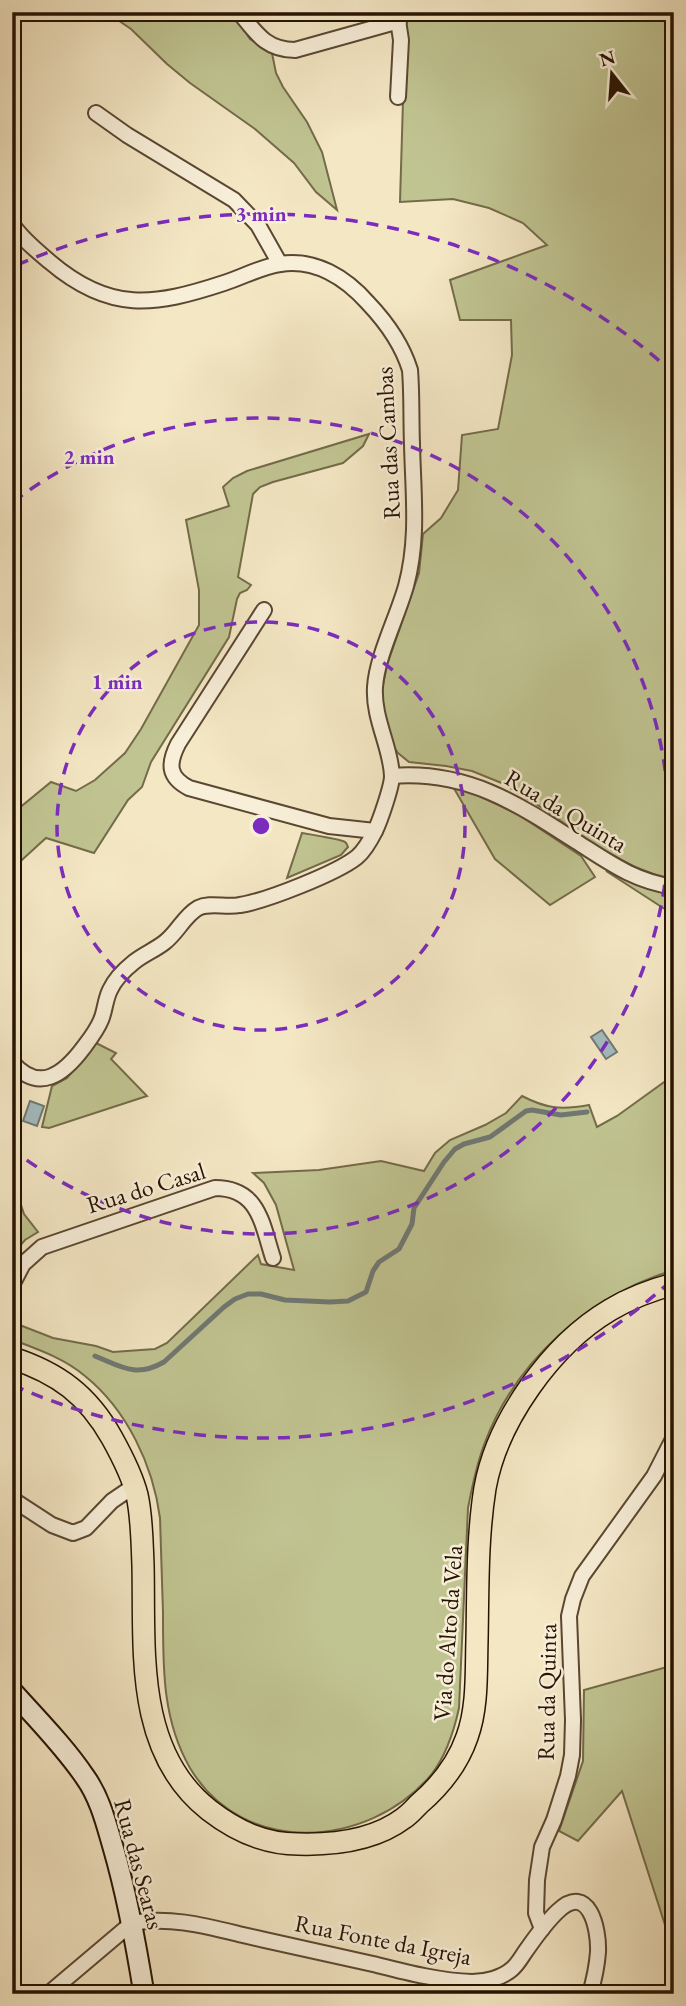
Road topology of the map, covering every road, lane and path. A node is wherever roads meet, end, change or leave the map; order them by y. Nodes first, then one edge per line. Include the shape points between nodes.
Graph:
1 (239, 12) edge
2 (398, 17) edge
3 (398, 97) dead end
4 (96, 113) dead end
5 (12, 225) edge
6 (280, 264) junction
7 (264, 610) dead end
8 (392, 776) junction
9 (375, 831) junction
10 (674, 887) edge
11 (12, 1062) edge
12 (273, 1258) dead end
13 (674, 1284) edge
14 (12, 1285) edge
15 (12, 1358) edge
16 (674, 1437) edge
17 (134, 1486) junction
18 (12, 1499) edge
19 (12, 1691) edge
20 (132, 1923) junction
21 (542, 1929) junction
22 (48, 1994) edge
23 (144, 1994) edge
24 (590, 1994) edge

1 - 2 street via 258,36 283,50
2 - 3 street
4 - 6 street via 234,200 258,225
5 - 6 street, Rua das Cambas via 58,268 111,298 150,301 174,297
6 - 8 street, Rua das Cambas via 312,266 343,279 397,339 410,370 415,529 406,585 375,686 375,705
7 - 9 street via 178,744 172,756 173,775 189,788 329,826
8 - 9 street
8 - 10 street, Rua da Quinta via 437,776 471,784 515,804 617,869
9 - 11 street via 359,855 328,873 253,902 195,910 164,943 119,976 95,1031 60,1073 35,1077
12 - 14 street, Rua do Casal via 254,1203 236,1191 215,1188 42,1247 23,1264
13 - 17 main road, Via do Alto da Vela via 606,1312 582,1332 549,1363 506,1426 494,1454 481,1519 476,1679 468,1736 435,1791 403,1819 371,1834 335,1844 309,1845 282,1844 241,1832 197,1800 171,1765 153,1725 145,1679 142,1541
15 - 17 main road, Via do Alto da Vela via 70,1385 102,1420
16 - 21 street, Rua da Quinta via 654,1476 582,1576 573,1599 569,1616 572,1755 542,1847 536,1913
17 - 18 street via 86,1528 73,1533
19 - 20 street, Rua das Searas via 93,1790 110,1835
20 - 21 street, Rua Fonte da Igreja via 186,1923 420,1975 475,1982 514,1968
20 - 22 street
20 - 23 street, Rua das Searas
21 - 24 street, Rua Fonte da Igreja via 566,1905 583,1903 590,1909 598,1950

